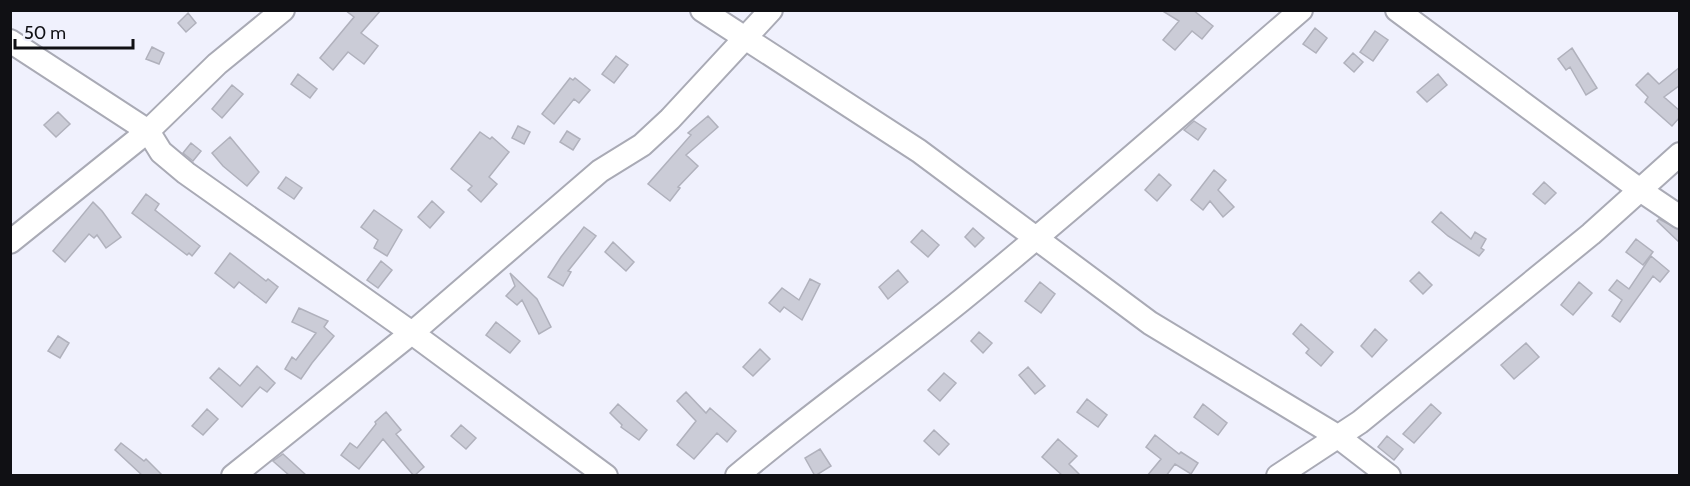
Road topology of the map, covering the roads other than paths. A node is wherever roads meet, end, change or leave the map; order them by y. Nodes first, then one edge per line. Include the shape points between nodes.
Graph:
1 (284, 10) edge
2 (702, 10) edge
3 (771, 10) edge
4 (1301, 10) edge
5 (1397, 10) edge
6 (743, 38) junction
7 (10, 41) edge
8 (148, 131) junction
9 (1680, 154) edge
10 (1640, 190) junction
11 (1680, 217) edge
12 (1036, 237) junction
13 (10, 242) edge
14 (412, 333) junction
15 (1337, 436) junction
16 (233, 476) edge
17 (606, 476) edge
18 (737, 476) edge
19 (1278, 476) edge
20 (1389, 476) edge

1 - 8 street via 217,64
2 - 6 street
3 - 6 street
4 - 12 street
5 - 10 street
6 - 12 street via 919,151
6 - 14 street via 642,145 600,171
7 - 8 street
8 - 13 street
8 - 14 street via 161,152 186,173
9 - 10 street
10 - 11 street
10 - 15 street via 1582,242 1360,422
12 - 15 street via 1150,323
12 - 18 street
14 - 16 street
14 - 17 street
15 - 19 street
15 - 20 street

